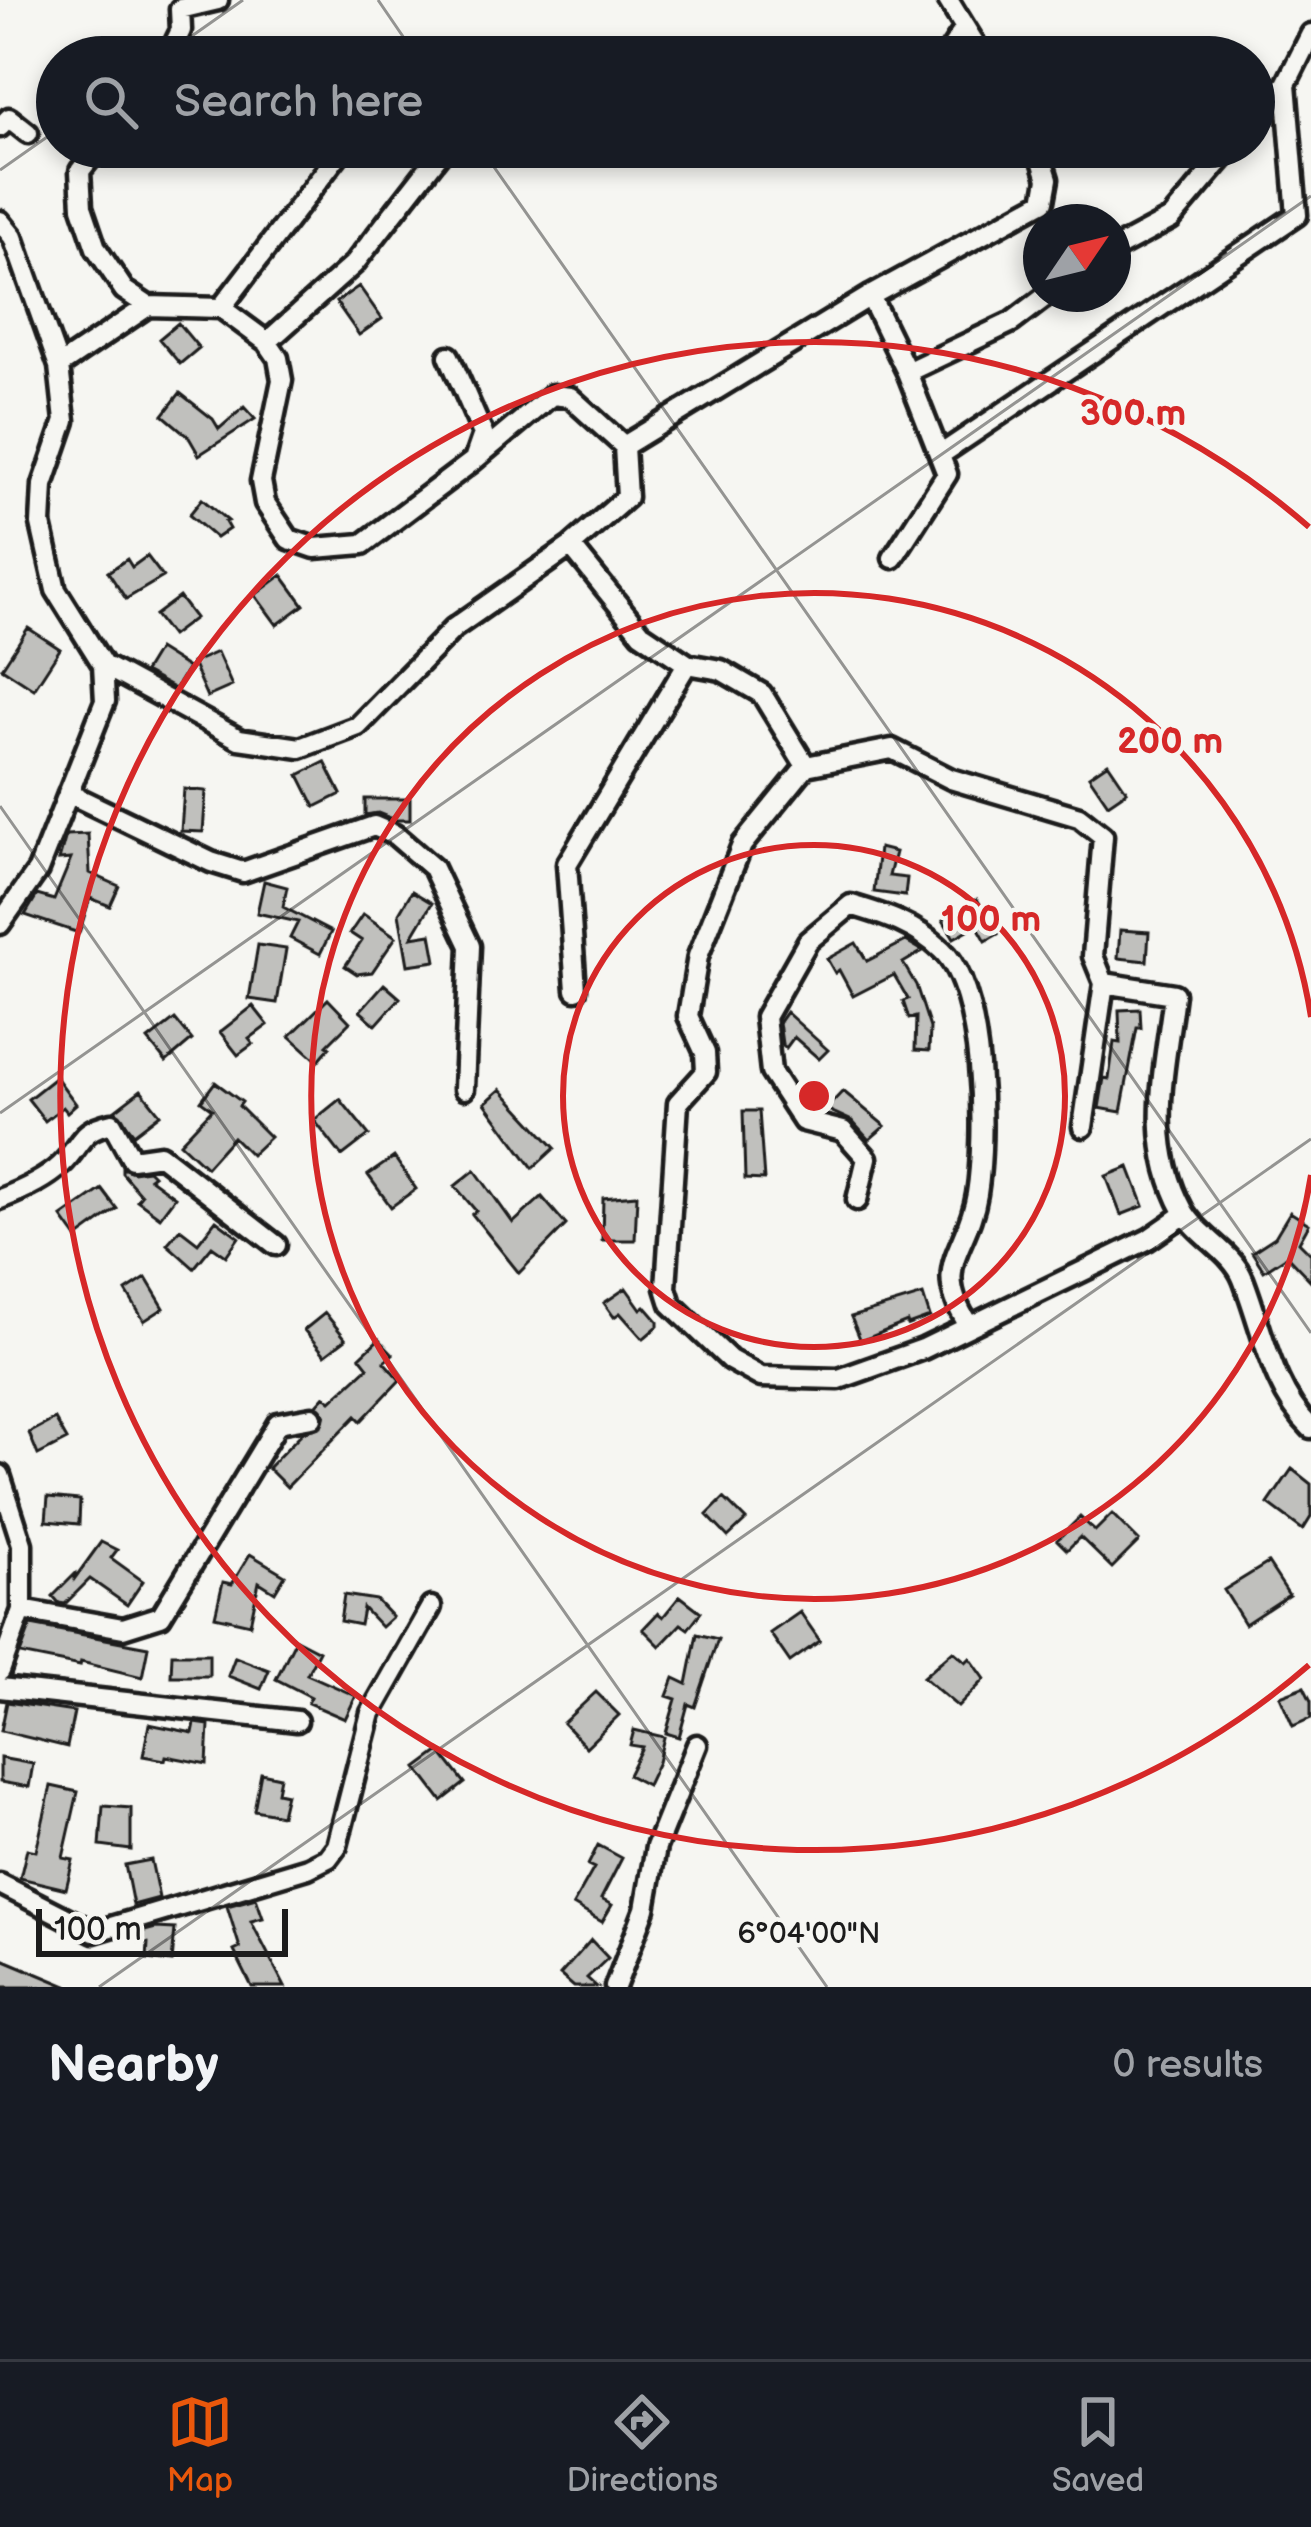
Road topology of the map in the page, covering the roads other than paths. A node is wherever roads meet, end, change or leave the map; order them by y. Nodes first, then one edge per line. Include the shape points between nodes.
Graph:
1 (218, 0) edge
2 (948, 0) edge
3 (965, 28) junction
4 (1309, 30) edge
5 (178, 36) edge
6 (960, 36) edge
7 (970, 36) edge
8 (1286, 85) junction
9 (1275, 98) edge
10 (0, 127) edge
11 (28, 133) dead end
12 (82, 168) edge
13 (328, 168) edge
14 (428, 168) edge
15 (1045, 168) edge
16 (1214, 168) edge
17 (0, 221) edge
18 (1131, 240) edge
19 (870, 296) junction
20 (148, 307) junction
21 (221, 308) junction
22 (1025, 312) edge
23 (266, 342) junction
24 (449, 356) dead end
25 (59, 366) junction
26 (907, 372) junction
27 (624, 446) junction
28 (940, 455) junction
29 (473, 461) junction
30 (571, 546) junction
31 (893, 558) dead end
32 (687, 664) junction
33 (104, 665) junction
34 (806, 766) junction
35 (68, 793) junction
36 (0, 924) edge
37 (1105, 983) junction
38 (576, 990) dead end
39 (464, 1089) dead end
40 (1083, 1127) dead end
41 (0, 1199) edge
42 (857, 1200) dead end
43 (1184, 1214) junction
44 (276, 1246) dead end
45 (968, 1324) junction
46 (312, 1417) dead end
47 (1311, 1428) edge
48 (0, 1475) edge
49 (431, 1607) dead end
50 (22, 1610) junction
51 (0, 1671) edge
52 (0, 1688) edge
53 (297, 1721) dead end
54 (697, 1745) dead end
55 (0, 1884) edge
56 (615, 1987) edge

1 - 5 street via 180,9
2 - 3 street
3 - 6 street
3 - 7 street
4 - 8 street
8 - 9 street
8 - 28 street via 1297,215
10 - 11 street via 9,118
12 - 20 street via 82,207 96,248 124,290
13 - 21 street
14 - 23 street via 353,264
15 - 19 street via 1044,202
16 - 18 street via 1171,219
17 - 25 street via 13,237
19 - 26 street
19 - 27 street
20 - 21 street
20 - 25 street
21 - 23 street
22 - 26 street
23 - 29 street via 282,380 261,481 289,539 315,548 363,544
24 - 29 street via 483,434
25 - 33 street via 65,422 43,484 40,524 56,590
26 - 28 street
27 - 29 street via 570,397 552,395
27 - 30 street via 627,497
28 - 31 street via 947,474
30 - 32 street via 641,633
30 - 33 street via 454,628 358,726 300,748 239,740
32 - 34 street via 721,670 761,694
32 - 38 street via 567,864
33 - 35 street via 105,700
34 - 37 street via 892,749 951,779 1079,817 1103,836 1093,956
34 - 45 street via 742,845 698,956 688,1016 706,1072 678,1102 665,1288 671,1304 730,1360 761,1377 839,1379
35 - 36 street via 38,870
35 - 39 street via 243,872 374,826 395,835 433,868 470,946
37 - 40 street
37 - 43 street via 1174,994 1161,1160
41 - 44 street via 60,1166 89,1128 112,1123 132,1159 160,1155
42 - 45 street via 867,1158 843,1131 803,1121 771,1072 765,1017 808,941 851,905 899,919 946,952 974,1016 982,1100 977,1196 951,1274 951,1298
43 - 45 street via 1149,1239
43 - 47 street via 1240,1272 1288,1406
46 - 50 street via 278,1423 160,1616 123,1628
48 - 50 street via 22,1544
49 - 55 street via 371,1713 338,1846 328,1858 94,1931
50 - 51 street
52 - 53 street
54 - 56 street via 656,1847 645,1909

